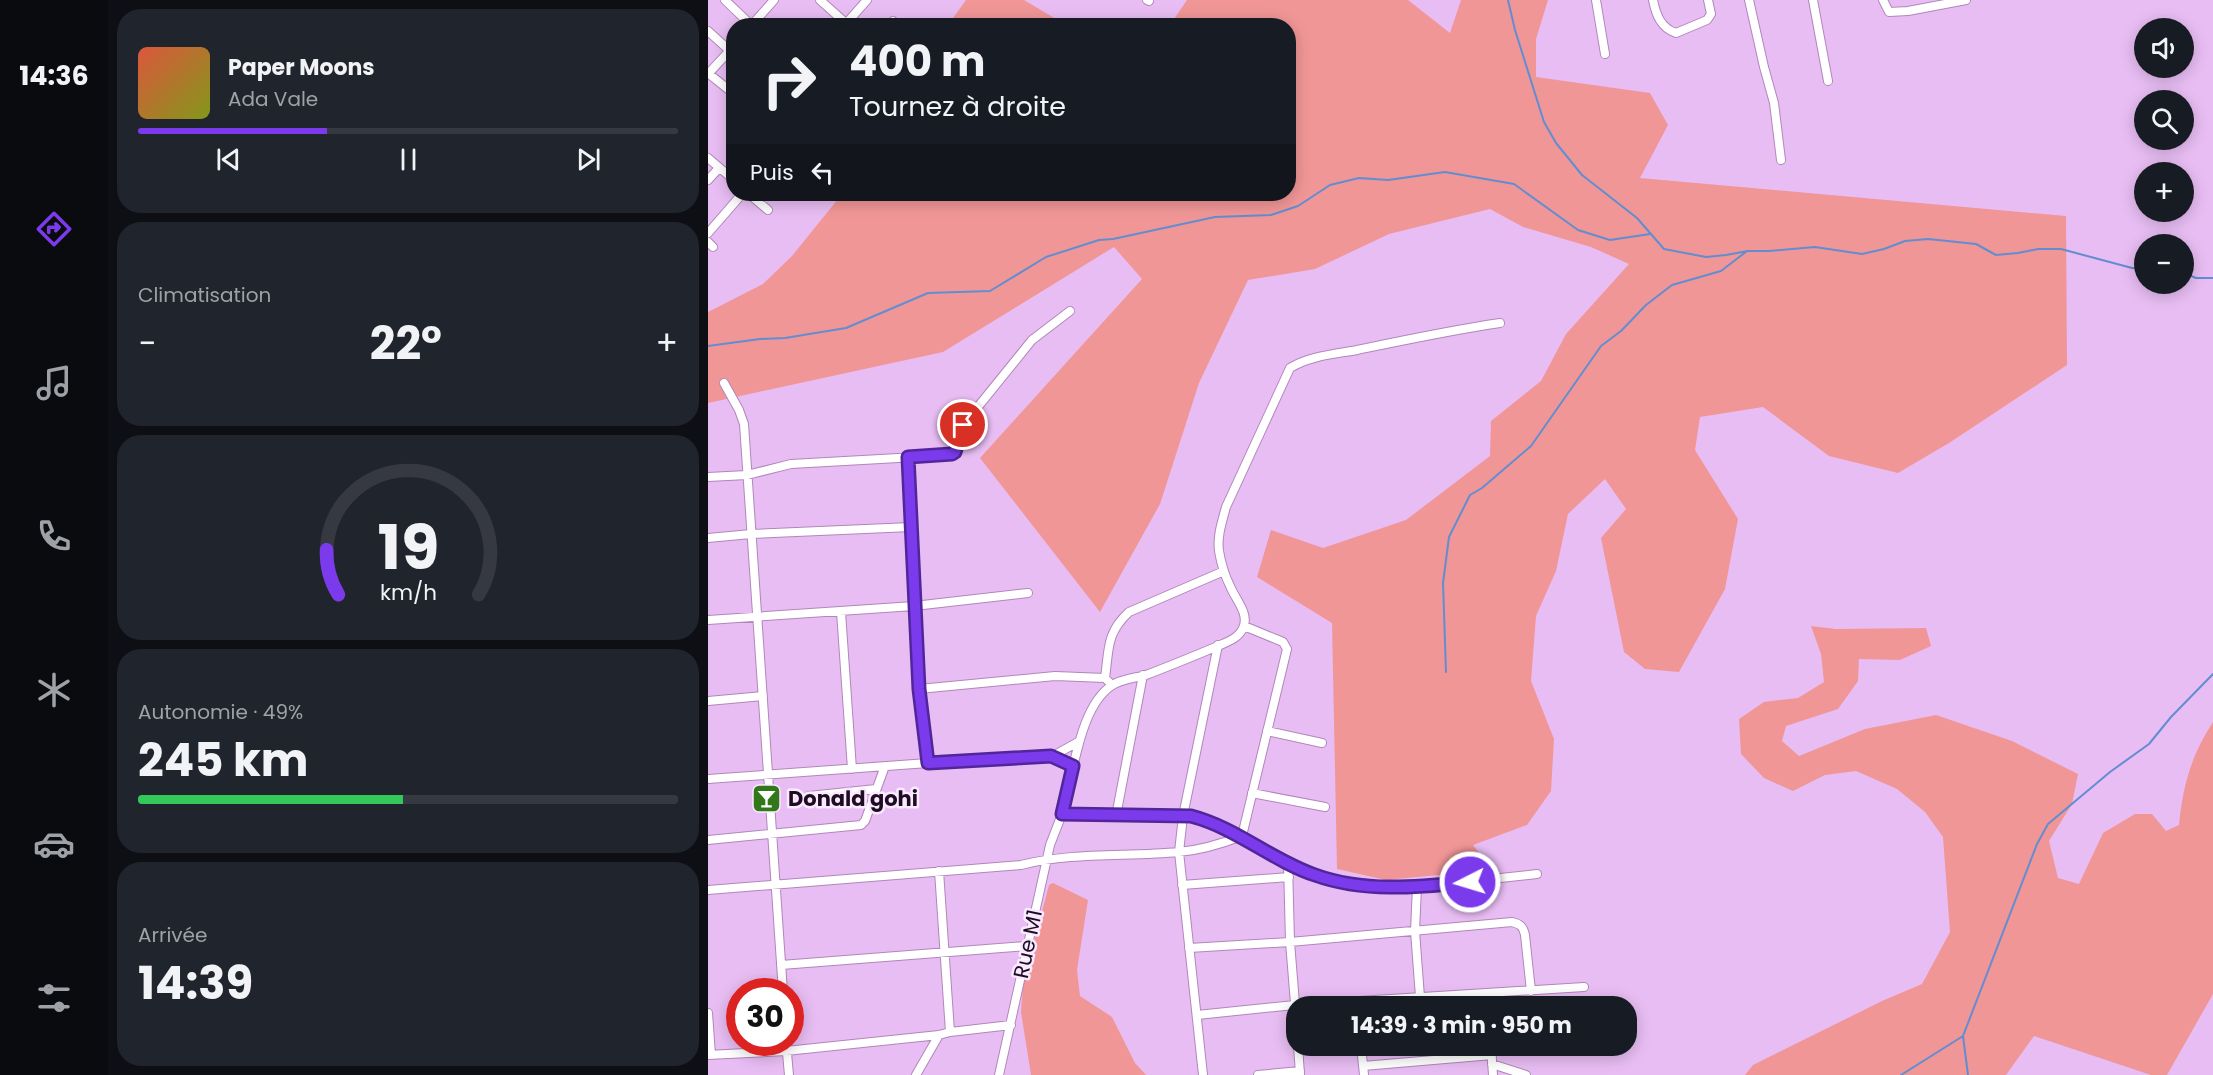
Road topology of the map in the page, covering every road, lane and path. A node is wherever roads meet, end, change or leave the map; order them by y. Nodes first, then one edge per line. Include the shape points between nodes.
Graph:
1 (725, 0) edge
2 (774, 0) edge
3 (820, 0) edge
4 (867, 0) edge
5 (1596, 0) edge
6 (1653, 0) edge
7 (1708, 0) edge
8 (1749, 0) edge
9 (1813, 0) edge
10 (1882, 0) edge
11 (1966, 0) edge
12 (744, 18) edge
13 (758, 18) edge
14 (839, 18) edge
15 (852, 18) edge
16 (708, 31) edge
17 (726, 44) edge
18 (726, 53) edge
19 (1605, 54) dead end
20 (708, 73) edge
21 (1828, 81) dead end
22 (726, 88) edge
23 (708, 158) edge
24 (1780, 160) dead end
25 (719, 168) junction
26 (726, 174) edge
27 (708, 180) edge
28 (736, 201) edge
29 (758, 201) edge
30 (768, 210) dead end
31 (708, 233) edge
32 (1070, 310) dead end
33 (1500, 323) dead end
34 (724, 383) dead end
35 (908, 457) junction
36 (747, 475) junction
37 (708, 477) edge
38 (911, 527) junction
39 (751, 534) junction
40 (708, 538) edge
41 (1224, 571) junction
42 (1028, 593) dead end
43 (914, 606) junction
44 (841, 612) junction
45 (757, 617) junction
46 (708, 620) edge
47 (1244, 626) junction
48 (1218, 645) junction
49 (1143, 675) junction
50 (1105, 678) junction
51 (1112, 685) junction
52 (919, 689) junction
53 (763, 696) junction
54 (708, 701) edge
55 (1267, 731) junction
56 (1078, 742) junction
57 (1323, 743) dead end
58 (1051, 756) junction
59 (928, 763) junction
60 (885, 766) junction
61 (1073, 766) junction
62 (852, 769) junction
63 (768, 774) junction
64 (708, 780) edge
65 (876, 789) junction
66 (1252, 793) junction
67 (809, 796) dead end
68 (1325, 807) dead end
69 (1062, 814) junction
70 (1116, 816) junction
71 (1183, 816) junction
72 (772, 833) junction
73 (1242, 836) junction
74 (708, 840) edge
75 (1179, 852) junction
76 (1047, 858) junction
77 (1288, 863) junction
78 (939, 871) junction
79 (1538, 874) dead end
80 (1289, 878) junction
81 (776, 883) junction
82 (1182, 885) junction
83 (1417, 887) junction
84 (708, 890) edge
85 (1415, 931) junction
86 (1290, 942) junction
87 (1026, 946) junction
88 (1189, 948) junction
89 (944, 952) junction
90 (781, 965) junction
91 (782, 978) edge
92 (1584, 987) dead end
93 (1531, 991) junction
94 (1488, 993) junction
95 (1294, 996) edge
96 (1420, 996) edge
97 (1437, 996) edge
98 (1488, 996) edge
99 (1286, 1006) edge
100 (708, 1013) edge
101 (1197, 1015) junction
102 (1011, 1025) junction
103 (950, 1032) junction
104 (939, 1035) junction
105 (804, 1046) edge
106 (726, 1053) edge
107 (709, 1055) edge
108 (787, 1056) edge
109 (1299, 1056) edge
110 (1362, 1056) edge
111 (1484, 1056) edge
112 (1492, 1056) edge
113 (1492, 1064) junction
114 (1363, 1071) edge
115 (1300, 1073) edge
116 (789, 1075) edge
117 (916, 1075) edge
118 (999, 1075) edge
119 (1203, 1075) edge
120 (1258, 1075) edge
121 (1493, 1075) edge
122 (1526, 1075) edge

1 - 12 street
2 - 13 street
3 - 14 street
4 - 15 street
5 - 19 street
6 - 7 street via 1660,22 1677,33 1707,20 1711,14
8 - 24 street via 1774,103
9 - 21 street
10 - 11 street via 1889,12
16 - 17 street
18 - 20 street
20 - 22 street
23 - 25 street
25 - 26 street
25 - 27 street
28 - 31 street
29 - 30 street
32 - 35 street via 1032,340 960,429 955,452 947,456
33 - 41 street via 1320,357 1290,368 1226,507 1219,542
34 - 36 street via 742,416
35 - 36 street via 791,464
35 - 38 street
36 - 37 street
36 - 39 street
38 - 39 street
38 - 43 street
39 - 40 street
39 - 45 street
41 - 47 street via 1240,604
41 - 50 street via 1129,612 1110,638
42 - 43 street
43 - 44 street
43 - 52 street
44 - 45 street
44 - 62 street
45 - 46 street
45 - 53 street
47 - 48 street via 1239,634
47 - 55 street via 1283,642 1287,649
48 - 49 street
48 - 71 street
49 - 51 street
49 - 70 street
50 - 51 street
50 - 52 street via 1055,676
51 - 56 street, Rue M1 via 1098,698
52 - 59 street
53 - 54 street
53 - 63 street
55 - 57 street
55 - 66 street
56 - 58 street
56 - 61 street, Rue M1
58 - 59 street
58 - 61 street
59 - 60 street
60 - 62 street
60 - 65 street
61 - 69 street, Rue M1
62 - 63 street
63 - 64 street
63 - 72 street
65 - 67 street
65 - 72 street via 861,825
66 - 68 street
66 - 73 street
69 - 70 street
69 - 76 street, Rue M1
70 - 71 street
71 - 73 street via 1211,821
71 - 75 street
72 - 74 street
72 - 81 street
73 - 75 street
73 - 77 street
75 - 76 street
75 - 82 street
76 - 78 street via 1021,865
76 - 87 street, Rue M1
77 - 80 street
77 - 83 street via 1351,886
78 - 81 street
78 - 89 street
79 - 83 street
80 - 82 street
80 - 86 street
81 - 84 street
81 - 90 street
82 - 88 street
83 - 85 street
85 - 86 street
85 - 93 street via 1519,924 1525,935
85 - 96 street
86 - 88 street
86 - 95 street
87 - 89 street
87 - 102 street, Rue M1
88 - 101 street
89 - 90 street
89 - 103 street
90 - 91 street
92 - 93 street
93 - 94 street
94 - 97 street
94 - 98 street
99 - 101 street
100 - 107 street
101 - 119 street
102 - 103 street
102 - 118 street, Rue M1
103 - 104 street
104 - 105 street
104 - 117 street
106 - 107 street
108 - 116 street
109 - 115 street
110 - 114 street
111 - 114 street
112 - 113 street
113 - 121 street
113 - 122 street
115 - 120 street

